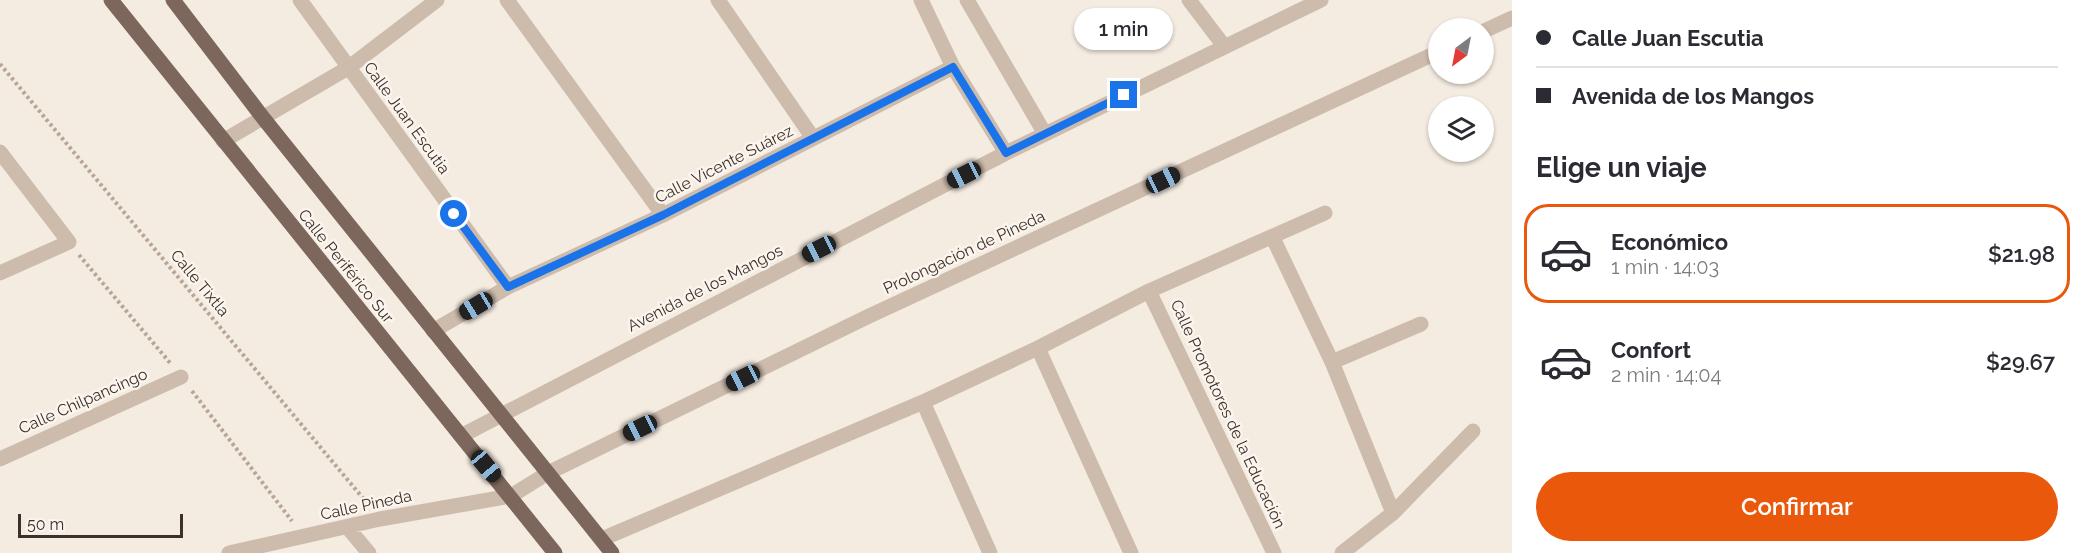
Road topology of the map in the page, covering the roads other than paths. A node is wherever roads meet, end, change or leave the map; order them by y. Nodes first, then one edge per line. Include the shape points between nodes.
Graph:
1 (111, 0) edge
2 (172, 0) edge
3 (300, 0) edge
4 (437, 0) edge
5 (507, 0) edge
6 (718, 0) edge
7 (921, 0) edge
8 (967, 0) edge
9 (1189, 0) edge
10 (1321, 0) edge
11 (1512, 18) edge
12 (1494, 26) edge
13 (1224, 46) junction
14 (1428, 57) edge
15 (953, 67) junction
16 (348, 68) junction
17 (264, 119) junction
18 (1045, 134) junction
19 (813, 138) junction
20 (223, 141) junction
21 (0, 152) edge
22 (1006, 153) junction
23 (1325, 213) dead end
24 (663, 215) junction
25 (1273, 237) junction
26 (0, 273) edge
27 (508, 287) junction
28 (1149, 291) junction
29 (1421, 324) dead end
30 (433, 331) junction
31 (1038, 348) junction
32 (1332, 362) junction
33 (181, 377) road end
34 (923, 402) junction
35 (499, 414) junction
36 (1473, 431) dead end
37 (461, 436) junction
38 (0, 459) edge
39 (548, 473) junction
40 (511, 496) junction
41 (1393, 513) junction
42 (348, 528) junction
43 (602, 539) junction
44 (229, 553) edge
45 (369, 553) edge
46 (555, 553) edge
47 (612, 553) edge
48 (990, 553) edge
49 (1131, 553) edge
50 (1274, 553) edge
51 (1342, 553) edge

1 - 20 main road, Calle Periférico Sur
2 - 17 main road, Calle Periférico Sur
3 - 16 street, Calle Juan Escutia
4 - 16 street
5 - 24 street
6 - 19 street
7 - 15 street
8 - 18 street
9 - 13 street
10 - 13 street, Avenida de los Mangos
11 - 12 street
13 - 18 street, Avenida de los Mangos
14 - 39 street, Prolongación de Pineda via 867,317
15 - 19 street, Calle Vicente Suárez
15 - 22 street
16 - 17 street
16 - 27 street, Calle Juan Escutia
17 - 20 street
17 - 30 main road, Calle Periférico Sur
18 - 22 street, Avenida de los Mangos
19 - 24 street, Calle Vicente Suárez
20 - 37 main road, Calle Periférico Sur
21 - 26 street via 69,242
22 - 35 street, Avenida de los Mangos
23 - 25 street
24 - 27 street, Calle Vicente Suárez
25 - 28 street
25 - 32 street
27 - 30 street, Calle Vicente Suárez
28 - 31 street
28 - 50 street, Calle Promotores de la Educación
29 - 32 street
30 - 35 main road, Calle Periférico Sur
31 - 34 street
31 - 49 street
32 - 41 street
33 - 38 street, Calle Chilpancingo
34 - 43 street
34 - 48 street
35 - 37 street, Avenida de los Mangos
35 - 39 main road, Calle Periférico Sur
36 - 41 street
37 - 40 main road, Calle Periférico Sur
39 - 40 street, Prolongación de Pineda
39 - 43 main road, Calle Periférico Sur
40 - 42 street, Calle Pineda
40 - 46 main road, Calle Periférico Sur
41 - 51 street
42 - 44 street, Calle Pineda
42 - 45 street
43 - 47 main road, Calle Periférico Sur

